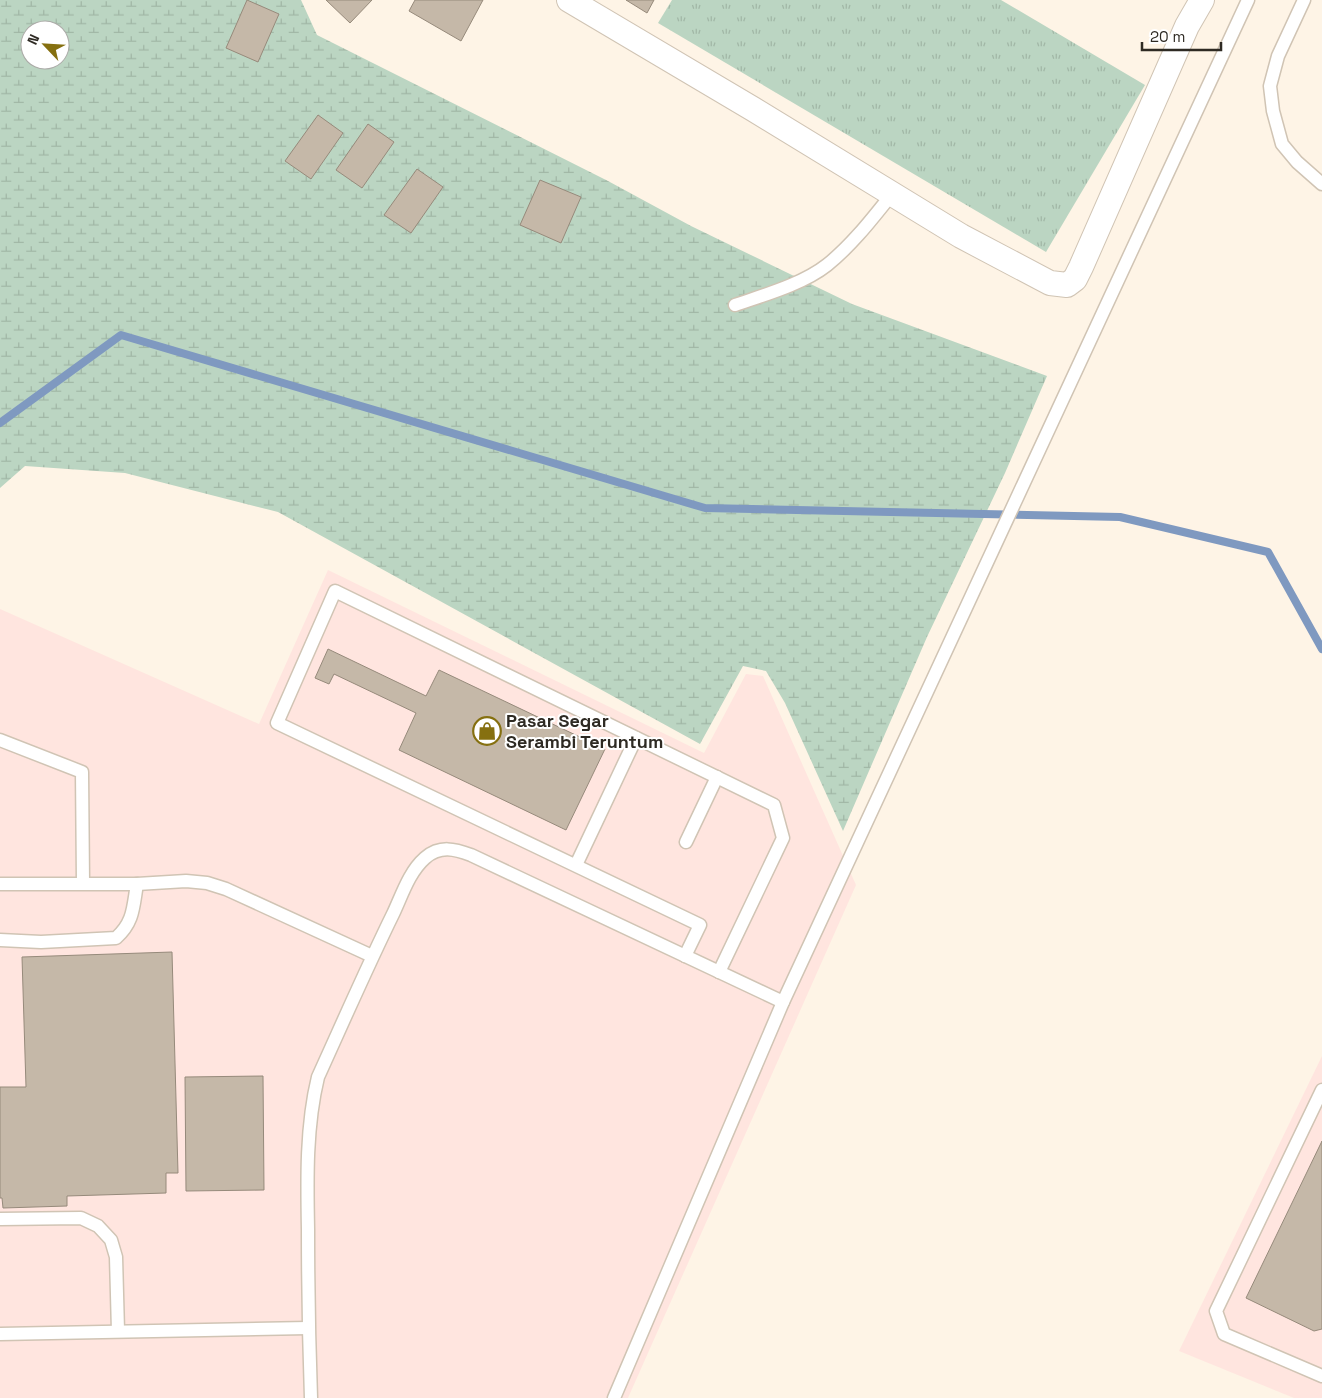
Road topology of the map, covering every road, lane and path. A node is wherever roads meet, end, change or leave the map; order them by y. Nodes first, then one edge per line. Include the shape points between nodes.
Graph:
1 (569, 0) edge
2 (1202, 0) edge
3 (1248, 0) edge
4 (1304, 0) edge
5 (1322, 184) edge
6 (892, 194) junction
7 (735, 305) dead end
8 (636, 738) junction
9 (0, 740) edge
10 (718, 777) junction
11 (686, 842) dead end
12 (576, 865) junction
13 (83, 883) junction
14 (0, 884) edge
15 (137, 884) junction
16 (0, 940) edge
17 (372, 956) junction
18 (685, 956) junction
19 (719, 972) junction
20 (782, 1002) junction
21 (1322, 1090) edge
22 (0, 1219) edge
23 (308, 1328) junction
24 (118, 1331) junction
25 (0, 1334) edge
26 (1322, 1376) edge
27 (311, 1398) edge
28 (614, 1398) edge

1 - 6 street
2 - 6 street via 1187,26 1081,267 1067,286 1050,283 1025,271
3 - 20 lane
4 - 5 lane via 1278,56 1270,86 1282,144 1296,162
6 - 7 lane via 826,266 803,279
8 - 10 lane
8 - 12 lane
8 - 12 lane via 335,591 277,723
9 - 13 lane via 82,772
10 - 11 lane
10 - 19 lane via 774,805 783,838
12 - 18 lane via 700,924
13 - 14 lane
13 - 15 lane
15 - 16 lane via 132,919 116,938 41,942
15 - 17 lane via 207,883
17 - 18 lane via 414,870 426,857 440,849 454,849 471,855
17 - 23 lane via 318,1077 313,1097 307,1192
18 - 19 lane
19 - 20 lane
20 - 28 lane
21 - 26 lane via 1216,1310 1224,1334
22 - 24 lane via 81,1218 98,1226 111,1240 116,1257
23 - 24 lane
23 - 27 lane
24 - 25 lane

